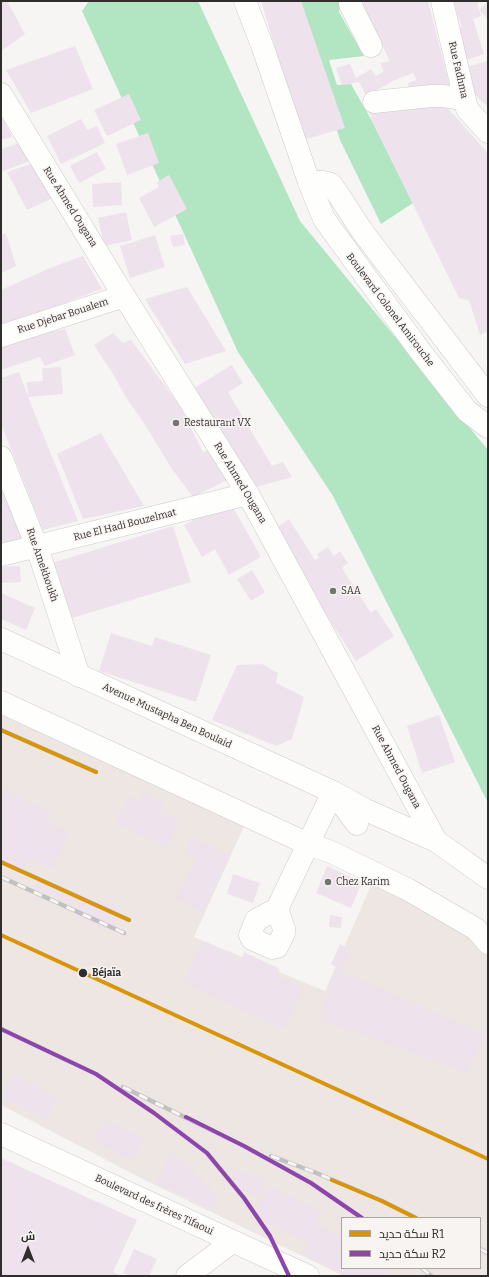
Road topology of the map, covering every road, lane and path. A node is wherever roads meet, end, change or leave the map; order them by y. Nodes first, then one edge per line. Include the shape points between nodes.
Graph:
1 (245, 1) edge
2 (350, 1) edge
3 (442, 1) edge
4 (371, 46) dead end
5 (464, 99) junction
6 (3, 101) edge
7 (374, 102) dead end
8 (488, 132) edge
9 (308, 182) junction
10 (124, 296) junction
11 (1, 336) edge
12 (488, 396) edge
13 (488, 427) edge
14 (1, 457) edge
15 (248, 494) junction
16 (37, 547) junction
17 (1, 555) edge
18 (1, 639) edge
19 (79, 676) junction
20 (1, 702) edge
21 (333, 792) junction
22 (358, 824) dead end
23 (436, 841) junction
24 (308, 844) junction
25 (346, 847) dead end
26 (488, 878) edge
27 (278, 909) dead end
28 (488, 943) edge
29 (1, 1134) edge
30 (232, 1242) junction
31 (187, 1276) edge
32 (308, 1276) edge

1 - 9 street, Boulevard Colonel Amirouche
2 - 4 street
3 - 5 street, Rue Fadhma
5 - 7 street via 443,96
5 - 8 street, Rue Fadhma via 467,109
6 - 10 street, Rue Ahmed Ougana
9 - 12 street via 331,184 362,231
9 - 13 street, Boulevard Colonel Amirouche via 324,219 420,351 467,411
10 - 11 street, Rue Djebar Boualem
10 - 15 street, Rue Ahmed Ougana
14 - 16 street, Rue Amekhoukh
15 - 16 street, Rue El Hadi Bouzelmat
15 - 23 street, Rue Ahmed Ougana
16 - 17 street, Rue El Hadi Bouzelmat
16 - 19 street, Rue Amekhoukh
18 - 19 street, Avenue Mustapha Ben Boulaid
19 - 21 street, Avenue Mustapha Ben Boulaid
20 - 24 street
21 - 22 street
21 - 23 street, Avenue Mustapha Ben Boulaid via 366,810
21 - 24 street
23 - 26 street, Avenue Mustapha Ben Boulaid
24 - 25 street
24 - 27 street
24 - 28 street via 331,852 408,889 476,928
29 - 30 street, Boulevard des frères Tifaoui
30 - 31 street
30 - 32 street, Boulevard des frères Tifaoui

